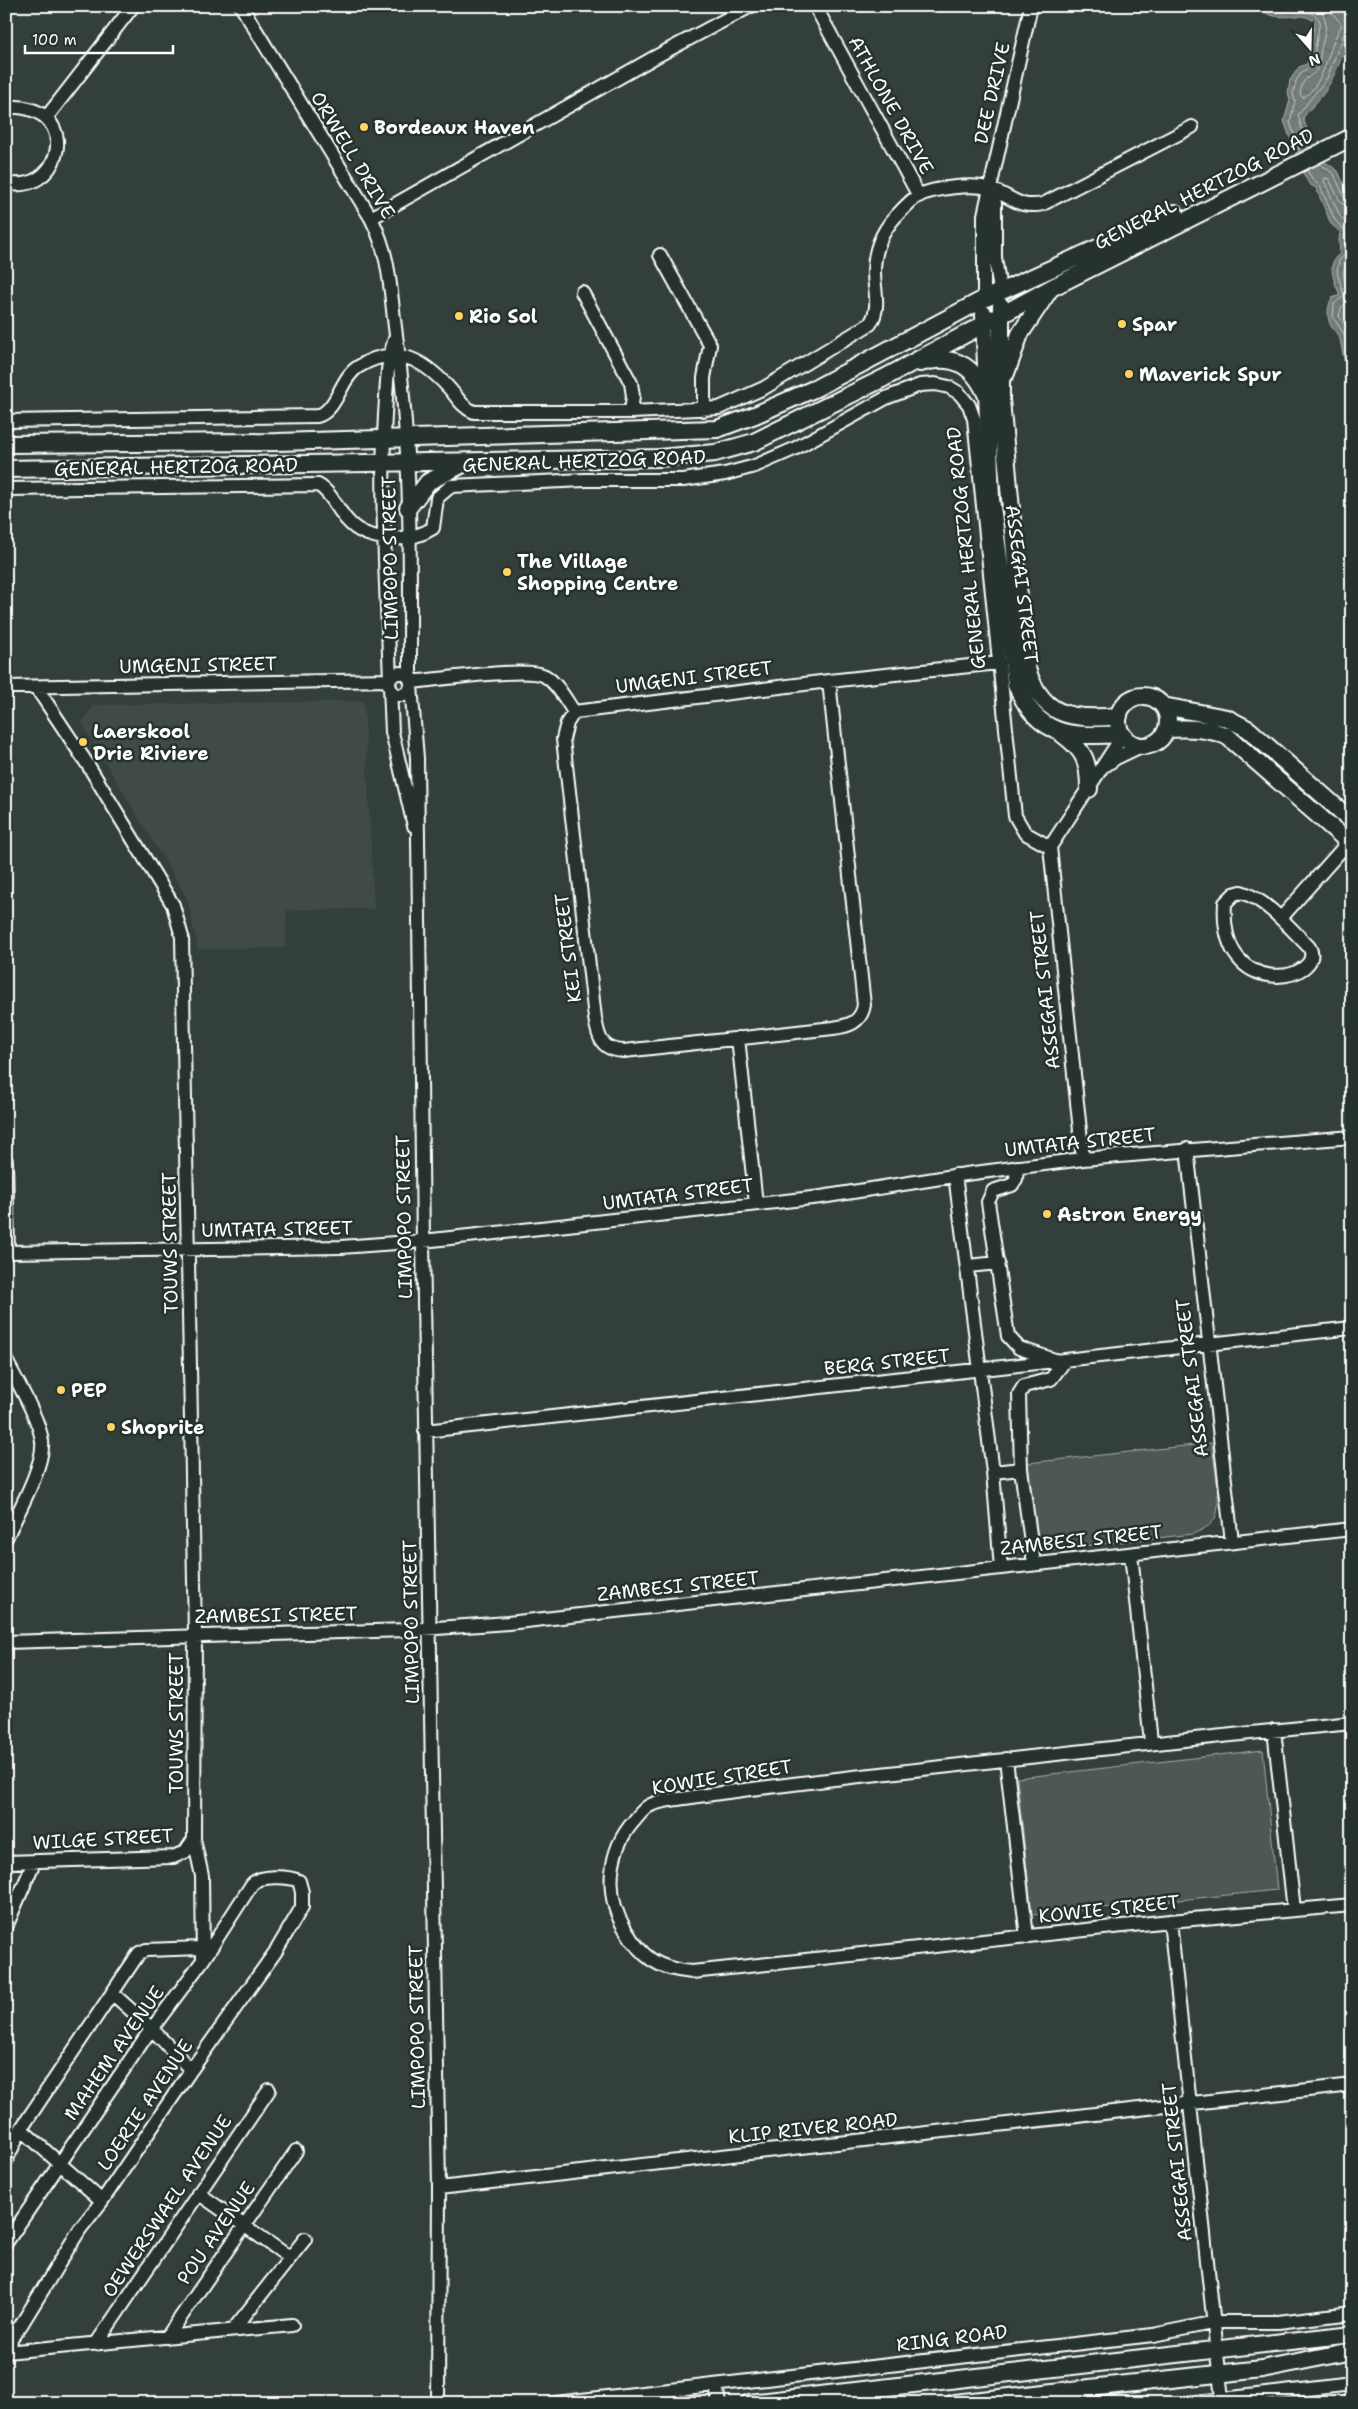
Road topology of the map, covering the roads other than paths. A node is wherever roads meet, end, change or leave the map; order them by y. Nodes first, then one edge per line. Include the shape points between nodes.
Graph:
1 (134, 6) edge
2 (241, 6) edge
3 (751, 6) edge
4 (815, 6) edge
5 (1031, 6) edge
6 (6, 109) edge
7 (46, 118) junction
8 (1352, 126) edge
9 (1192, 127) dead end
10 (1352, 137) edge
11 (1270, 172) junction
12 (6, 183) edge
13 (990, 188) junction
14 (918, 196) junction
15 (370, 218) junction
16 (660, 255) dead end
17 (1051, 288) junction
18 (1000, 291) junction
19 (582, 292) dead end
20 (984, 299) junction
21 (1002, 314) junction
22 (984, 323) junction
23 (394, 354) junction
24 (897, 371) junction
25 (994, 394) junction
26 (704, 410) junction
27 (631, 412) junction
28 (6, 421) edge
29 (407, 437) junction
30 (384, 438) junction
31 (6, 444) edge
32 (408, 461) junction
33 (469, 461) junction
34 (384, 462) junction
35 (6, 469) edge
36 (6, 489) edge
37 (408, 508) junction
38 (409, 537) junction
39 (385, 538) junction
40 (998, 663) junction
41 (828, 681) junction
42 (411, 682) junction
43 (390, 683) junction
44 (6, 687) edge
45 (36, 687) junction
46 (1164, 706) junction
47 (574, 712) junction
48 (1119, 716) junction
49 (1167, 729) junction
50 (1059, 731) junction
51 (1123, 735) junction
52 (1141, 746) junction
53 (1099, 772) junction
54 (1089, 789) junction
55 (1352, 821) edge
56 (418, 841) junction
57 (1350, 841) edge
58 (1050, 847) junction
59 (1281, 918) junction
60 (738, 1038) junction
61 (1352, 1137) edge
62 (1187, 1149) junction
63 (1083, 1159) junction
64 (6, 1160) edge
65 (1017, 1167) junction
66 (955, 1175) junction
67 (756, 1204) junction
68 (423, 1241) junction
69 (189, 1250) junction
70 (7, 1252) edge
71 (998, 1263) junction
72 (968, 1266) junction
73 (1352, 1328) edge
74 (1208, 1344) junction
75 (6, 1360) edge
76 (1062, 1362) junction
77 (980, 1371) junction
78 (426, 1431) junction
79 (1021, 1469) junction
80 (993, 1472) junction
81 (1352, 1529) edge
82 (6, 1538) edge
83 (1232, 1542) junction
84 (1131, 1554) junction
85 (1034, 1564) junction
86 (1001, 1568) junction
87 (430, 1629) junction
88 (194, 1635) junction
89 (6, 1642) edge
90 (1352, 1723) edge
91 (1274, 1730) junction
92 (1152, 1742) junction
93 (1006, 1759) junction
94 (194, 1839) junction
95 (6, 1862) edge
96 (34, 1862) junction
97 (252, 1884) joint
98 (1352, 1905) edge
99 (1294, 1910) junction
100 (1170, 1921) junction
101 (6, 1927) edge
102 (1027, 1936) junction
103 (202, 1954) junction
104 (112, 1994) junction
105 (152, 2029) junction
106 (191, 2070) junction
107 (1352, 2085) edge
108 (269, 2090) dead end
109 (1191, 2103) junction
110 (21, 2129) junction
111 (296, 2151) dead end
112 (6, 2161) edge
113 (61, 2166) junction
114 (439, 2188) junction
115 (198, 2193) junction
116 (102, 2202) junction
117 (244, 2224) junction
118 (304, 2239) dead end
119 (6, 2243) edge
120 (289, 2257) junction
121 (1352, 2313) edge
122 (1216, 2322) junction
123 (21, 2325) junction
124 (292, 2325) dead end
125 (233, 2330) junction
126 (1352, 2334) edge
127 (167, 2337) junction
128 (96, 2344) junction
129 (25, 2350) junction
130 (1218, 2351) junction
131 (8, 2352) edge
132 (1352, 2352) edge
133 (1220, 2374) junction
134 (1352, 2384) edge
135 (716, 2385) junction
136 (1222, 2399) junction
137 (438, 2403) edge
138 (555, 2403) edge
139 (719, 2403) edge
140 (749, 2403) edge
141 (954, 2403) edge
142 (1188, 2403) edge

1 - 7 street
2 - 15 street, ORWELL DRIVE
3 - 15 street
4 - 14 street, ATHLONE DRIVE
5 - 13 street, DEE DRIVE
6 - 7 street via 23,107
7 - 12 street via 54,128 57,141 57,154 52,166 33,182 20,185
8 - 11 main road, GENERAL HERTZOG ROAD
9 - 13 street via 1043,204 1017,203
10 - 11 main road, GENERAL HERTZOG ROAD
11 - 17 main road, GENERAL HERTZOG ROAD
11 - 18 main road, GENERAL HERTZOG ROAD
13 - 14 street, ATHLONE DRIVE via 945,189
13 - 18 street, DEE DRIVE via 995,202 995,257
13 - 20 street, DEE DRIVE via 984,214
14 - 26 street, ATHLONE DRIVE via 890,221 882,236 874,271 877,312 870,324 764,388 725,406
15 - 23 street, ORWELL DRIVE via 381,238 387,261 396,336
16 - 26 street via 710,345 704,378
17 - 21 main road, GENERAL HERTZOG ROAD
17 - 25 main road via 1020,334
18 - 20 main road, GENERAL HERTZOG ROAD
18 - 21 main road, ASSEGAI STREET
19 - 27 street via 631,383
20 - 22 main road, ASSEGAI STREET
20 - 29 main road, GENERAL HERTZOG ROAD via 816,388 721,428 644,433
21 - 22 main road, GENERAL HERTZOG ROAD
21 - 25 main road, ASSEGAI STREET
22 - 24 main road, GENERAL HERTZOG ROAD
22 - 25 main road, ASSEGAI STREET
23 - 27 street via 434,373 466,408 474,412
23 - 28 street via 376,358 352,372 329,408 317,416
23 - 29 street, ORWELL DRIVE
23 - 30 street, ORWELL DRIVE
24 - 25 main road via 935,360 959,362
24 - 33 main road, GENERAL HERTZOG ROAD via 754,442 715,454 667,458
25 - 48 main road, ASSEGAI STREET via 1028,673 1041,697 1053,709 1071,717
25 - 50 main road, ASSEGAI STREET via 991,499 1013,673 1020,696 1027,706 1037,717
26 - 27 street
29 - 30 main road, GENERAL HERTZOG ROAD
29 - 32 street, LIMPOPO STREET
30 - 31 main road, GENERAL HERTZOG ROAD
30 - 34 street, LIMPOPO STREET
32 - 33 main road, GENERAL HERTZOG ROAD
32 - 34 main road, GENERAL HERTZOG ROAD
32 - 37 street, LIMPOPO STREET
33 - 37 main road via 428,482
34 - 35 main road, GENERAL HERTZOG ROAD
34 - 39 street, LIMPOPO STREET
36 - 39 street, GENERAL HERTZOG ROAD via 318,485 328,493 352,526
37 - 38 street, LIMPOPO STREET
38 - 39 street, GENERAL HERTZOG ROAD
38 - 40 street, GENERAL HERTZOG ROAD via 433,528 436,498 451,486 585,480 683,480 725,474 755,466 794,449 886,398 920,384 935,384 949,387 959,394 969,405 974,419
38 - 42 street, LIMPOPO STREET
39 - 43 street, LIMPOPO STREET
40 - 41 street, UMGENI STREET
40 - 58 street, GENERAL HERTZOG ROAD via 1015,816 1025,833
41 - 47 street, UMGENI STREET
41 - 60 street, KEI STREET via 862,985 862,1011 857,1020 847,1026
42 - 43 street via 402,673 395,674
42 - 43 street via 408,692 401,694 394,693
42 - 47 street via 522,672 541,674 551,680
42 - 56 street, LIMPOPO STREET via 417,758
43 - 45 street, UMGENI STREET
43 - 56 street, LIMPOPO STREET via 392,732
44 - 45 street, UMGENI STREET
45 - 69 street, TOUWS STREET via 88,765 173,905 179,925 183,951
46 - 48 main road via 1150,696 1134,698 1127,702
46 - 49 main road
46 - 55 main road via 1227,718 1248,729
47 - 60 street, KEI STREET via 562,739 599,1040 611,1049 624,1051
48 - 51 main road via 1118,724
49 - 52 main road via 1157,742
49 - 57 main road via 1194,728 1227,736
50 - 51 main road, ASSEGAI STREET via 1083,737
50 - 54 main road via 1086,759
51 - 52 main road
51 - 53 street
52 - 53 street via 1116,758
53 - 54 street
54 - 58 street
56 - 68 street, LIMPOPO STREET
57 - 59 street
58 - 63 street, ASSEGAI STREET
59 - 59 street via 1309,947 1311,958 1287,976 1268,977 1244,965 1236,955 1229,938 1225,903 1241,892
60 - 67 street
61 - 62 street, UMTATA STREET
62 - 63 street, UMTATA STREET
62 - 74 street, ASSEGAI STREET
63 - 65 street, UMTATA STREET
64 - 70 street
65 - 66 street, UMTATA STREET
65 - 71 street via 1012,1185 993,1191 988,1202
66 - 67 street, UMTATA STREET
66 - 72 street
67 - 68 street, UMTATA STREET
68 - 69 street, UMTATA STREET via 341,1247
68 - 78 street, LIMPOPO STREET
69 - 70 street, UMTATA STREET
69 - 88 street, TOUWS STREET
71 - 72 street
71 - 76 street via 1010,1339 1019,1348
72 - 77 street
73 - 74 street, BERG STREET
74 - 76 street, BERG STREET
74 - 83 street, ASSEGAI STREET
75 - 82 street via 39,1430 42,1447 30,1487
76 - 77 street, BERG STREET
76 - 79 street via 1051,1380 1027,1385 1020,1391
77 - 78 street, BERG STREET
77 - 80 street
78 - 87 street, LIMPOPO STREET
79 - 80 street
79 - 85 street
80 - 86 street
81 - 83 street, ZAMBESI STREET
83 - 84 street, ZAMBESI STREET
84 - 85 street, ZAMBESI STREET
84 - 92 street
85 - 86 street, ZAMBESI STREET
86 - 87 street, ZAMBESI STREET via 579,1616
87 - 88 street, ZAMBESI STREET
87 - 114 street, LIMPOPO STREET
88 - 89 street, ZAMBESI STREET
88 - 94 street, TOUWS STREET
90 - 91 street, KOWIE STREET
91 - 92 street, KOWIE STREET
91 - 99 street
92 - 93 street, KOWIE STREET
93 - 102 street
93 - 102 street, KOWIE STREET via 658,1802 642,1812 623,1835 615,1853 612,1890 618,1916 643,1955 662,1966 692,1972
94 - 96 street, WILGE STREET via 185,1852 173,1857
94 - 103 street, TOUWS STREET via 202,1876
95 - 96 street, WILGE STREET
96 - 101 street
97 - 103 street, MAHEM AVENUE
97 - 106 street, LOERIE AVENUE via 261,1878 297,1880 302,1888 302,1907 276,1951
98 - 99 street, KOWIE STREET
99 - 100 street, KOWIE STREET
100 - 102 street, KOWIE STREET
100 - 109 street, ASSEGAI STREET
103 - 104 street via 142,1951
103 - 105 street, MAHEM AVENUE
104 - 105 street
104 - 110 street
105 - 106 street
105 - 113 street, MAHEM AVENUE
106 - 116 street, LOERIE AVENUE
107 - 109 street, KLIP RIVER ROAD
108 - 115 street, OEWERSWAEL AVENUE
109 - 114 street, KLIP RIVER ROAD
109 - 122 street, ASSEGAI STREET
110 - 112 street
110 - 113 street
111 - 117 street, POU AVENUE
113 - 116 street
113 - 119 street, MAHEM AVENUE
114 - 137 street, LIMPOPO STREET
115 - 117 street
115 - 128 street, OEWERSWAEL AVENUE
116 - 123 street, LOERIE AVENUE via 80,2229
117 - 120 street
117 - 127 street, POU AVENUE
118 - 120 street
120 - 125 street
121 - 122 street, RING ROAD via 1278,2322
122 - 130 street, ASSEGAI STREET
122 - 135 street, RING ROAD via 1153,2335
123 - 129 street
123 - 131 street, LOERIE AVENUE via 11,2338
124 - 125 street
125 - 127 street
126 - 130 main road
127 - 128 street
128 - 129 street
129 - 131 street
130 - 133 street, ASSEGAI STREET
130 - 140 main road
132 - 133 main road via 1296,2364
133 - 136 street, ASSEGAI STREET
133 - 141 main road
134 - 136 street
135 - 138 street, RING ROAD
135 - 139 street
136 - 142 street

